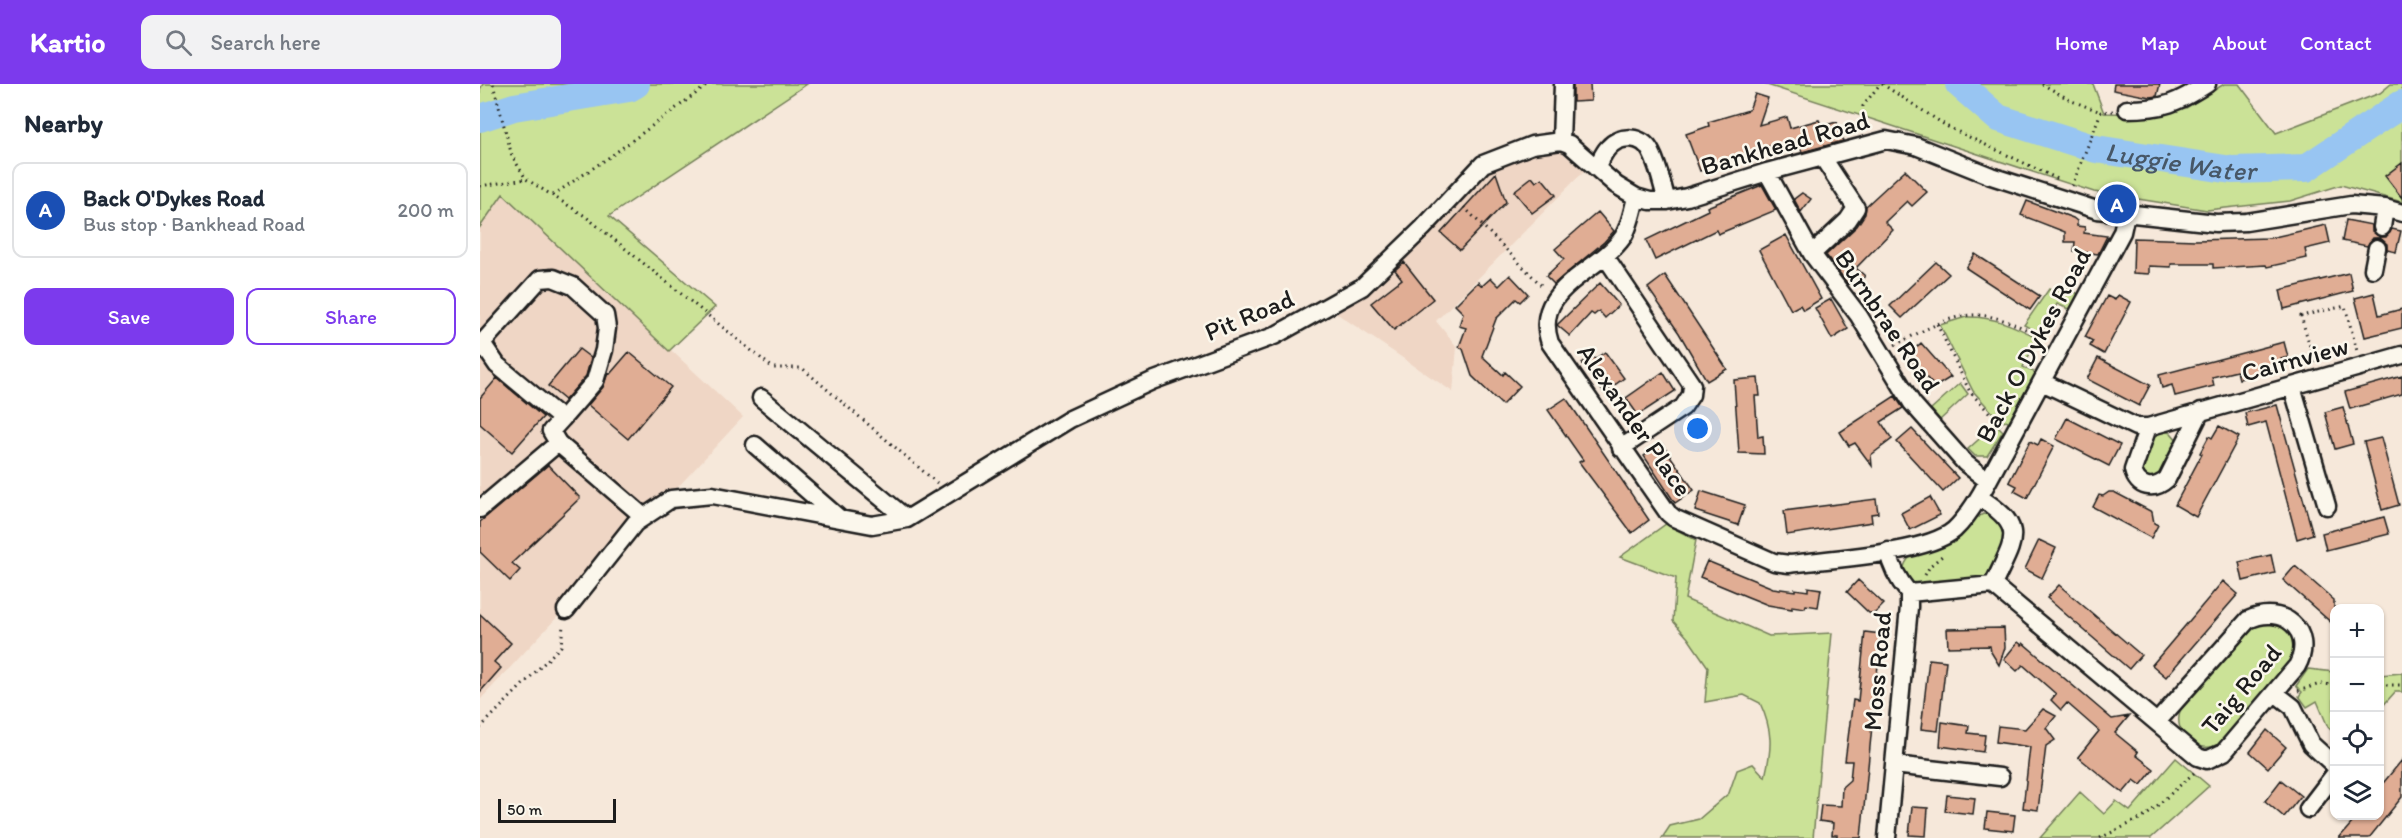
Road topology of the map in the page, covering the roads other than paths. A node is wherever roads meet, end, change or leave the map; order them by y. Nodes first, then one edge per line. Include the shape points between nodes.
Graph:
1 (1563, 84) edge
2 (2207, 84) edge
3 (2127, 109) road end
4 (1561, 141) junction
5 (1823, 158) junction
6 (1596, 168) junction
7 (1767, 172) junction
8 (1636, 197) junction
9 (1666, 201) junction
10 (2385, 208) junction
11 (2402, 213) edge
12 (2126, 214) junction
13 (2382, 226) dead end
14 (2377, 248) dead end
15 (1812, 254) junction
16 (1605, 256) junction
17 (2373, 269) dead end
18 (2402, 355) edge
19 (2042, 382) junction
20 (2292, 386) junction
21 (761, 398) dead end
22 (2201, 411) junction
23 (561, 419) junction
24 (2148, 428) junction
25 (558, 443) junction
26 (755, 445) dead end
27 (1621, 448) junction
28 (1988, 481) junction
29 (1979, 497) junction
30 (2327, 506) dead end
31 (480, 509) edge
32 (644, 517) junction
33 (840, 519) junction
34 (907, 519) junction
35 (1888, 551) junction
36 (1993, 585) junction
37 (1909, 593) junction
38 (566, 610) road end
39 (2281, 697) junction
40 (2157, 722) junction
41 (2330, 761) edge
42 (1894, 765) junction
43 (2000, 777) dead end
44 (2330, 780) edge
45 (2308, 809) dead end
46 (1887, 838) edge

1 - 4 street
2 - 3 street via 2163,108
4 - 6 street
4 - 34 street, Pit Road via 1532,145 1483,164 1362,287 1274,336 1152,381 1070,419
5 - 7 street, Bankhead Road
5 - 12 street, Bankhead Road via 1875,143 1902,142 2066,201
5 - 15 street via 1856,208
6 - 8 street
6 - 9 street via 1607,148 1617,140 1637,139 1651,150
7 - 9 street, Bankhead Road
7 - 15 street, Burnbrae Road
8 - 9 street, Bankhead Road
8 - 16 street via 1628,228
10 - 11 street, Bankhead Road
10 - 12 street, Bankhead Road via 2351,205 2216,223
10 - 13 street
12 - 19 street, Back O Dykes Road via 2122,232
14 - 17 street
15 - 28 street, Burnbrae Road via 1859,316 1925,420 1965,463
16 - 27 street, Alexander Place via 1554,298 1545,330
16 - 27 street via 1692,384 1692,395 1683,407
18 - 20 street, Cairnview
19 - 24 street via 2136,427
19 - 28 street, Back O Dykes Road
20 - 22 street, Cairnview
20 - 30 street
21 - 34 street
22 - 24 street, Cairnview
22 - 24 street via 2167,479 2154,487 2142,485 2133,470
23 - 23 street via 497,364 482,343 540,279 554,278 573,286 605,315 607,328 595,381
23 - 25 street via 550,431
25 - 31 street
25 - 32 street
26 - 33 street
27 - 35 street, Alexander Place via 1661,506 1674,518 1774,562 1789,564
28 - 29 street, Back O Dykes Road
29 - 35 street, Alexander Place via 1952,531 1923,545
29 - 36 street via 2005,516 2013,532
32 - 33 street, Pit Road via 671,500 712,495
32 - 38 street, Pit Road via 635,523
33 - 34 street, Pit Road via 872,525
35 - 37 street, Moss Road via 1900,583
36 - 37 street
36 - 40 street, Taig Road
37 - 42 street, Moss Road
39 - 40 street, Taig Road via 2224,752 2207,760 2198,758
39 - 40 street, Taig Road via 2302,656 2302,638 2292,622 2282,616 2257,615 2241,626
39 - 41 street via 2298,714 2311,744
42 - 43 street, Moss Road
42 - 46 street, Moss Road
44 - 45 street

